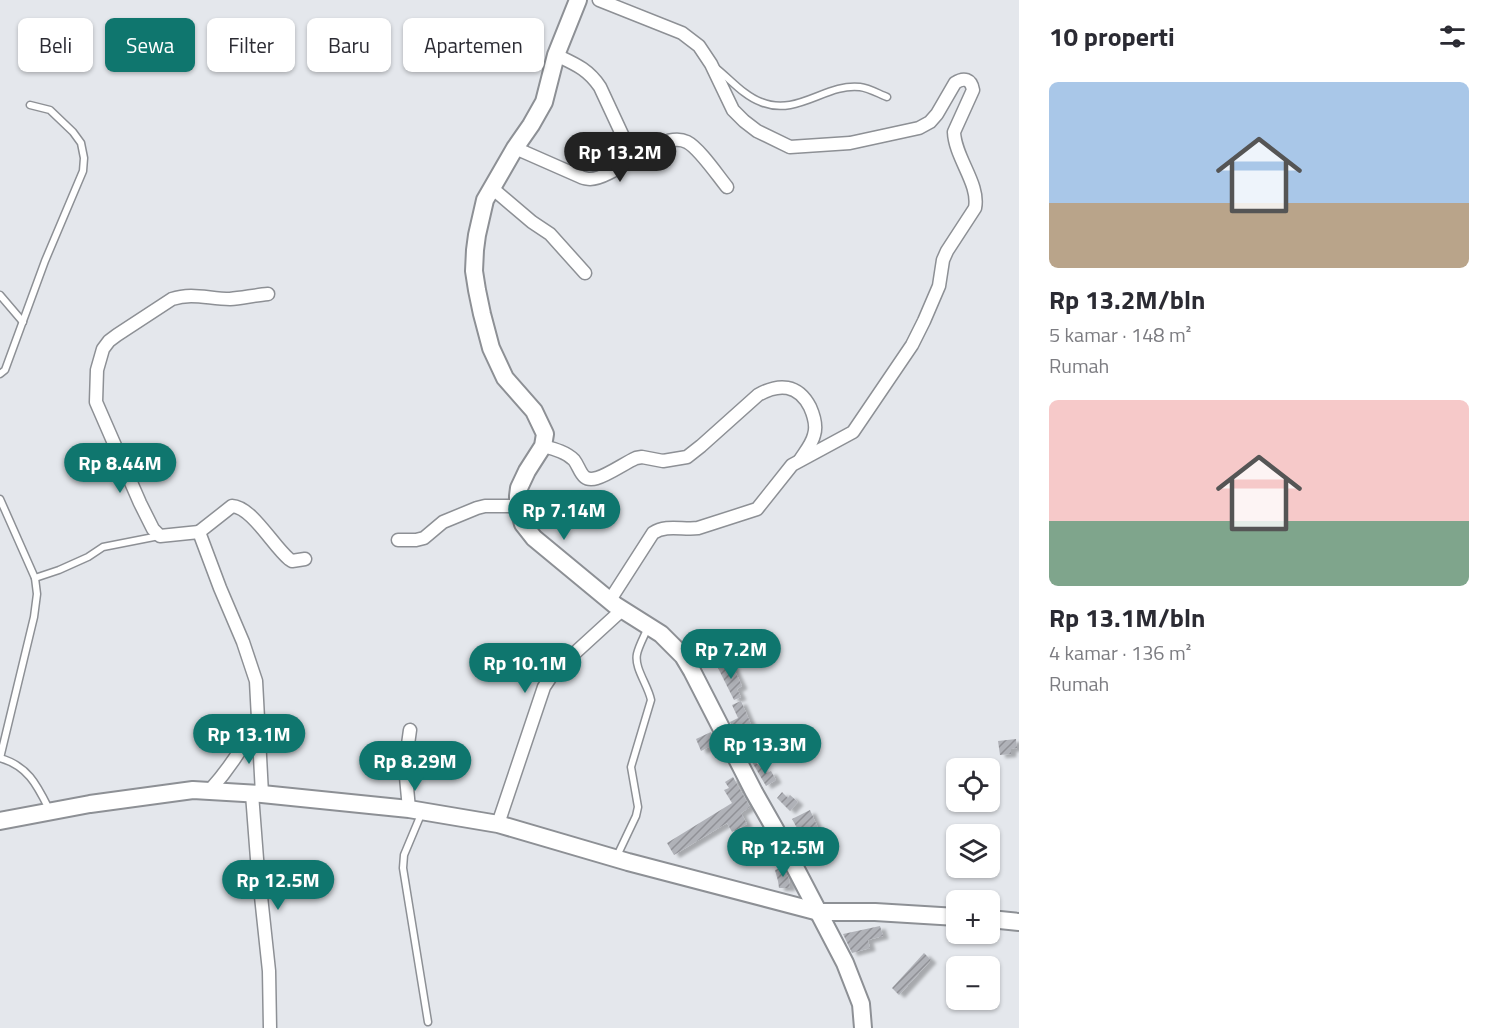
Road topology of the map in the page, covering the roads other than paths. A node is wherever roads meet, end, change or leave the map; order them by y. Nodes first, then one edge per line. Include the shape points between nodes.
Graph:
1 (578, 0) edge
2 (600, 0) edge
3 (556, 55) junction
4 (711, 63) junction
5 (886, 97) dead end
6 (30, 105) dead end
7 (515, 148) junction
8 (633, 158) junction
9 (727, 187) dead end
10 (492, 188) junction
11 (585, 273) dead end
12 (268, 294) dead end
13 (0, 295) edge
14 (23, 322) junction
15 (0, 374) edge
16 (543, 446) junction
17 (800, 460) junction
18 (0, 499) edge
19 (518, 507) junction
20 (199, 532) junction
21 (160, 536) junction
22 (398, 540) dead end
23 (305, 559) dead end
24 (35, 578) junction
25 (617, 605) junction
26 (648, 626) junction
27 (258, 719) junction
28 (410, 730) dead end
29 (0, 758) edge
30 (210, 790) junction
31 (257, 794) junction
32 (416, 810) junction
33 (51, 812) junction
34 (0, 821) edge
35 (498, 825) junction
36 (616, 859) junction
37 (819, 912) junction
38 (946, 916) edge
39 (1000, 920) edge
40 (1019, 922) edge
41 (428, 1022) dead end
42 (270, 1028) edge
43 (863, 1028) edge

1 - 3 street
2 - 4 street via 682,33 699,46
3 - 7 street via 544,102
3 - 8 street via 593,76
4 - 5 lane via 749,96 775,106 850,87 862,87
4 - 17 street via 734,110 744,121 790,147 850,143 919,128 930,123 955,83 965,79 972,85 954,138 977,201 943,260 933,303 912,345 853,432
6 - 14 lane via 50,110 66,123 81,143 84,158 83,171
7 - 8 street via 589,179 603,176
7 - 10 street
8 - 9 street via 671,141 686,141
10 - 11 street via 550,234
10 - 16 street via 485,200 475,250 474,271 482,314 491,348 505,378 540,422 545,434
12 - 21 street via 172,299 117,335 103,349 97,370 96,402 140,503
13 - 14 lane
14 - 15 lane
16 - 17 street via 574,460 589,479 636,458 676,460 701,446 758,395 781,387 800,393 816,424 814,436
16 - 19 street via 522,481
17 - 25 street via 757,509 698,528 653,532
18 - 24 lane
19 - 22 street via 477,508 443,522 424,538
19 - 25 street via 534,538
20 - 21 street
20 - 23 street via 232,506 238,506 289,559
20 - 27 street via 256,681
21 - 24 lane via 104,547
24 - 29 lane via 34,617
25 - 26 street
25 - 35 street via 547,681
26 - 36 lane via 637,655 651,700 632,767 638,807
26 - 37 street via 672,643 692,671
27 - 30 street via 231,766
27 - 31 street
28 - 32 street via 405,766
29 - 33 lane via 11,761 30,776
30 - 31 street
30 - 33 street
31 - 32 street
31 - 42 street via 257,859 270,971
32 - 35 street
32 - 41 lane via 403,868
33 - 34 street
35 - 36 street
36 - 37 street
37 - 38 street
37 - 43 street via 855,985
39 - 40 street

